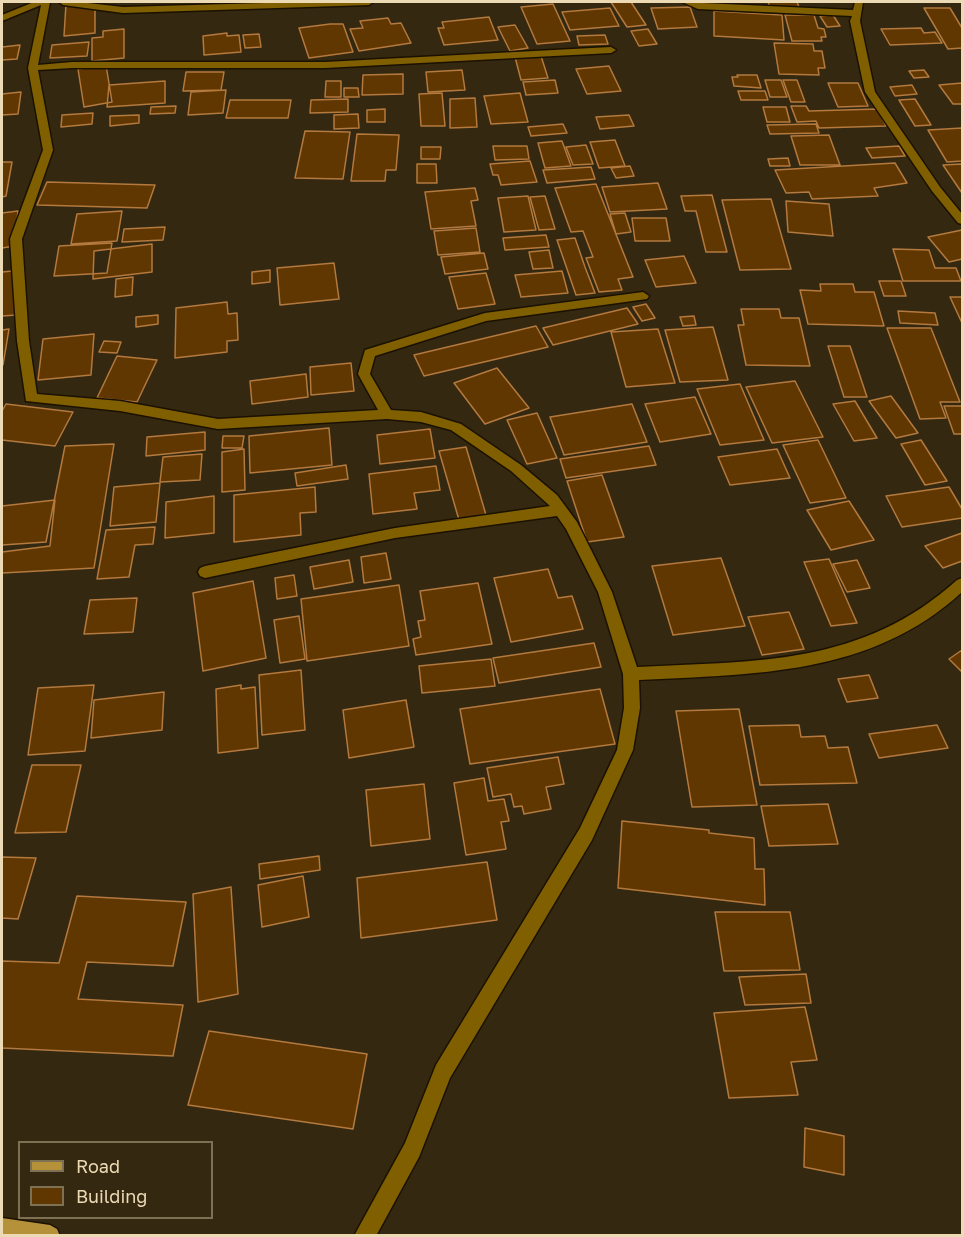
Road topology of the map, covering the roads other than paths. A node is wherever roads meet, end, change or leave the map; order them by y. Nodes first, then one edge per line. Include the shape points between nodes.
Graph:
1 (41, 2) edge
2 (46, 2) edge
3 (63, 2) edge
4 (369, 2) edge
5 (686, 2) edge
6 (859, 2) edge
7 (855, 14) junction
8 (2, 18) edge
9 (611, 50) dead end
10 (33, 68) junction
11 (963, 221) edge
12 (643, 296) dead end
13 (387, 414) junction
14 (560, 510) junction
15 (205, 572) dead end
16 (963, 584) edge
17 (631, 674) junction
18 (2, 1228) edge
19 (50, 1236) edge
20 (364, 1236) edge

1 - 8 street
2 - 10 street
3 - 4 street via 123,10
5 - 7 street via 698,6
6 - 7 street
7 - 11 street via 870,92 936,189
9 - 10 street via 325,65
10 - 13 street via 48,150 16,239 31,398 120,406 218,424
12 - 13 street via 485,317 369,353 364,374
13 - 14 street via 421,417 456,427 516,468
14 - 15 street via 395,532
14 - 17 street via 605,592
16 - 17 street via 923,617 836,655 793,664
17 - 20 street via 632,708 625,750 586,834 443,1072 412,1150
18 - 19 main road

